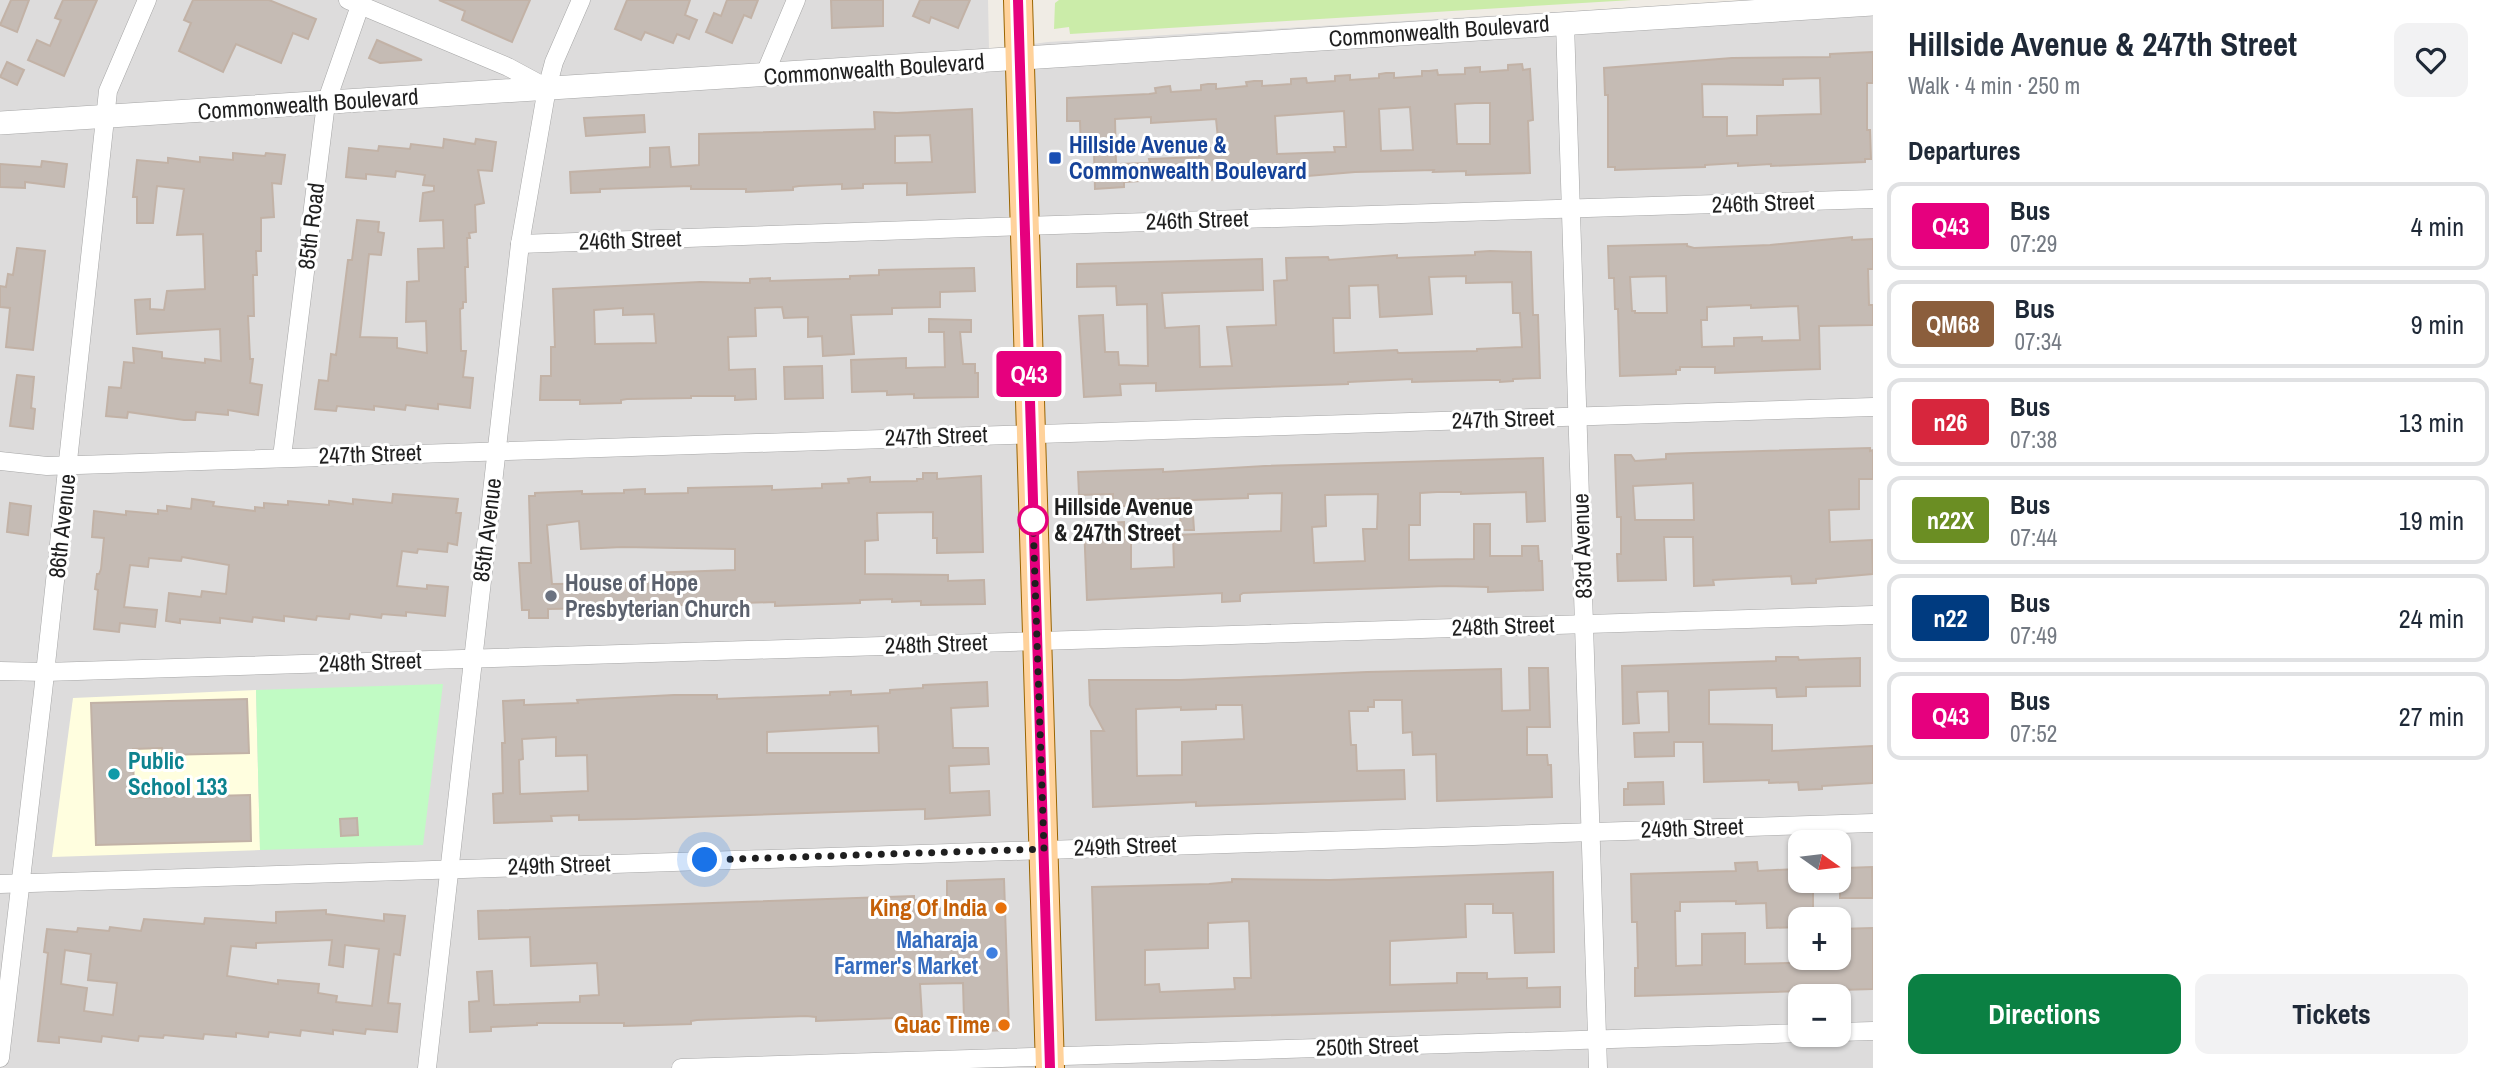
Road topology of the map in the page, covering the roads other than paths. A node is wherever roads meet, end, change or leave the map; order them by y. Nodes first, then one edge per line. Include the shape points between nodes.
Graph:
1 (147, 0) edge
2 (581, 0) edge
3 (796, 0) edge
4 (1018, 0) edge
5 (357, 2) edge
6 (1873, 4) edge
7 (1566, 23) junction
8 (1019, 59) junction
9 (764, 76) junction
10 (547, 89) junction
11 (326, 103) junction
12 (107, 116) junction
13 (0, 123) edge
14 (1873, 199) edge
15 (1571, 209) junction
16 (1024, 226) junction
17 (520, 244) junction
18 (1873, 407) edge
19 (1578, 416) junction
20 (1031, 433) junction
21 (496, 450) junction
22 (282, 457) junction
23 (0, 461) edge
24 (68, 465) junction
25 (1873, 615) edge
26 (1584, 624) junction
27 (1037, 641) junction
28 (472, 659) junction
29 (0, 671) edge
30 (46, 672) junction
31 (1873, 823) edge
32 (1590, 832) junction
33 (1044, 849) junction
34 (449, 869) junction
35 (21, 883) junction
36 (0, 884) edge
37 (1873, 1031) edge
38 (1851, 1032) edge
39 (1788, 1033) edge
40 (1597, 1039) junction
41 (0, 1058) edge
42 (1050, 1062) edge
43 (427, 1068) edge
44 (681, 1068) edge
45 (1598, 1068) edge

1 - 12 street, 86th Avenue via 108,91
2 - 10 street, 85th Avenue
3 - 9 street
4 - 8 main road
5 - 10 street via 508,67
5 - 11 street, 85th Road
6 - 7 street, Commonwealth Boulevard
7 - 8 street, Commonwealth Boulevard
7 - 15 street, 83rd Avenue
8 - 9 street, Commonwealth Boulevard
8 - 16 main road
9 - 10 street, Commonwealth Boulevard
10 - 11 street, Commonwealth Boulevard
10 - 17 street, 85th Avenue
11 - 12 street, Commonwealth Boulevard
11 - 22 street, 85th Road
12 - 13 street, Commonwealth Boulevard
12 - 24 street, 86th Avenue
14 - 15 street, 246th Street
15 - 16 street, 246th Street
15 - 19 street, 83rd Avenue
16 - 17 street, 246th Street
16 - 20 main road
17 - 21 street, 85th Avenue
18 - 19 street, 247th Street
19 - 20 street, 247th Street
19 - 26 street, 83rd Avenue
20 - 21 street, 247th Street
20 - 27 main road
21 - 22 street, 247th Street
21 - 28 street, 85th Avenue
22 - 24 street, 247th Street
23 - 24 street, 247th Street
24 - 30 street, 86th Avenue
25 - 26 street, 248th Street
26 - 27 street, 248th Street
26 - 32 street, 83rd Avenue
27 - 28 street, 248th Street
27 - 33 main road
28 - 30 street, 248th Street
28 - 34 street, 85th Avenue
29 - 30 street, 248th Street
30 - 35 street, 86th Avenue
31 - 32 street, 249th Street
32 - 33 street, 249th Street
32 - 40 street, 83rd Avenue
33 - 34 street, 249th Street
33 - 42 main road
34 - 35 street, 249th Street
34 - 43 street, 85th Avenue
35 - 36 street, 249th Street
35 - 41 street, 86th Avenue
37 - 38 street
39 - 40 street, 250th Street
40 - 42 street, 250th Street
40 - 45 street, 83rd Avenue
42 - 44 street, 250th Street

